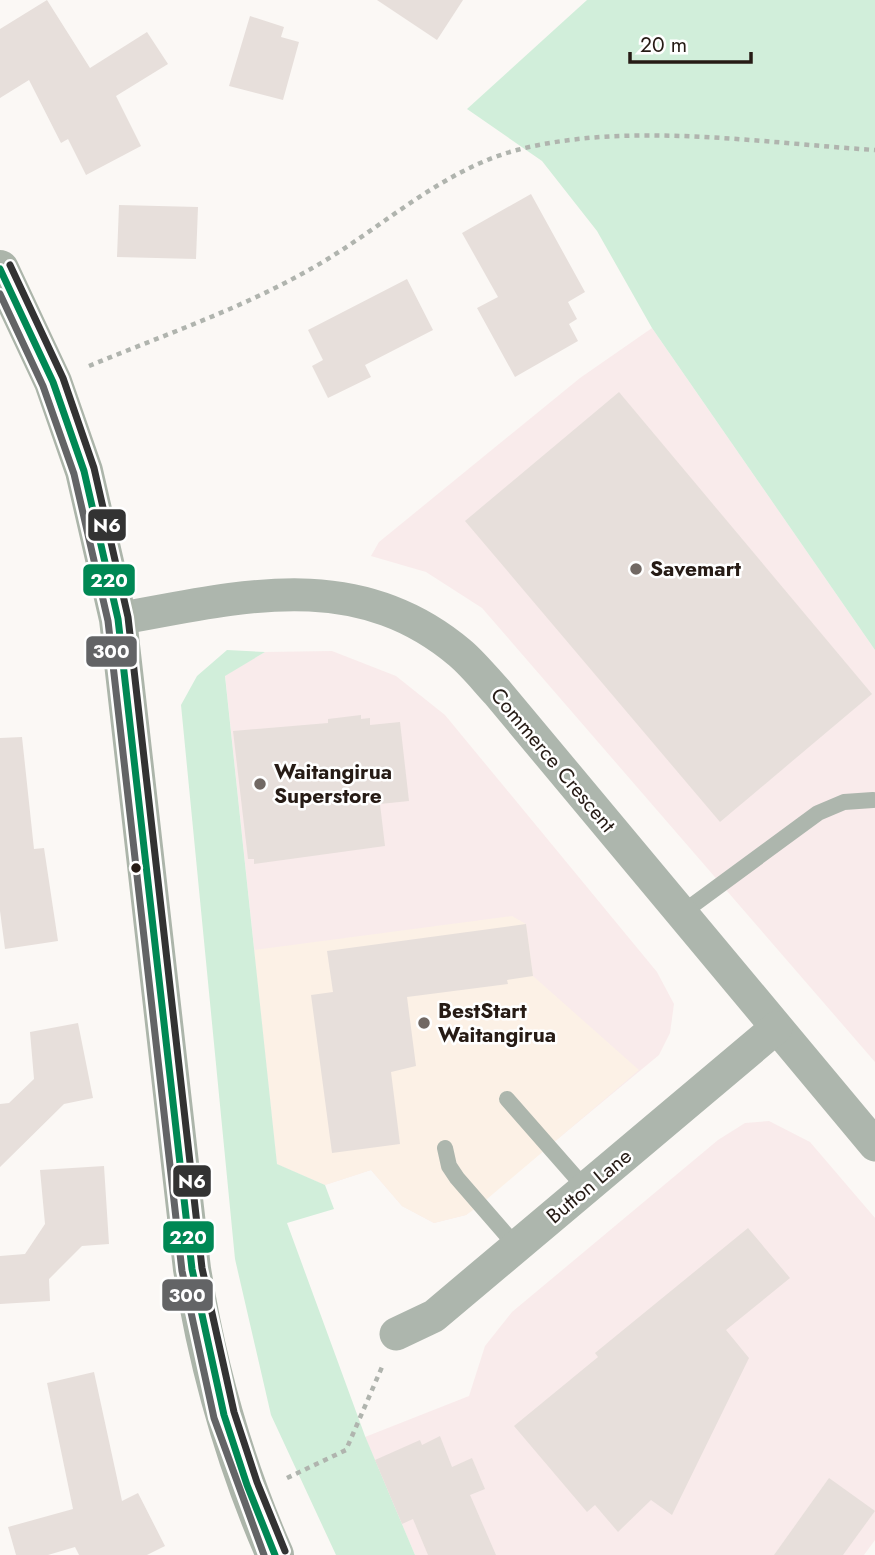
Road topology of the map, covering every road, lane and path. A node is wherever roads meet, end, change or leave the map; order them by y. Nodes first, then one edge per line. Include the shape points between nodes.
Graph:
1 (875, 150) edge
2 (0, 269) edge
3 (53, 382) junction
4 (118, 619) junction
5 (873, 800) edge
6 (682, 914) junction
7 (776, 1028) junction
8 (507, 1099) dead end
9 (875, 1144) edge
10 (445, 1148) dead end
11 (586, 1189) junction
12 (517, 1247) junction
13 (396, 1334) joint
14 (248, 1496) junction
15 (275, 1555) edge

1 - 3 path via 624,136 515,151 428,192 276,287
2 - 3 main road
3 - 4 main road via 84,471
4 - 6 street, Commerce Crescent via 213,601 284,594 339,596 380,606 431,632 461,654 497,692
4 - 14 main road via 192,1269 212,1377
5 - 6 lane via 844,802 818,813
6 - 7 street, Commerce Crescent
7 - 9 street, Commerce Crescent
7 - 11 street, Button Lane
8 - 11 lane
10 - 12 lane via 457,1178
11 - 12 street, Button Lane
12 - 13 street, Button Lane via 434,1316
13 - 14 path via 346,1450
14 - 15 main road

